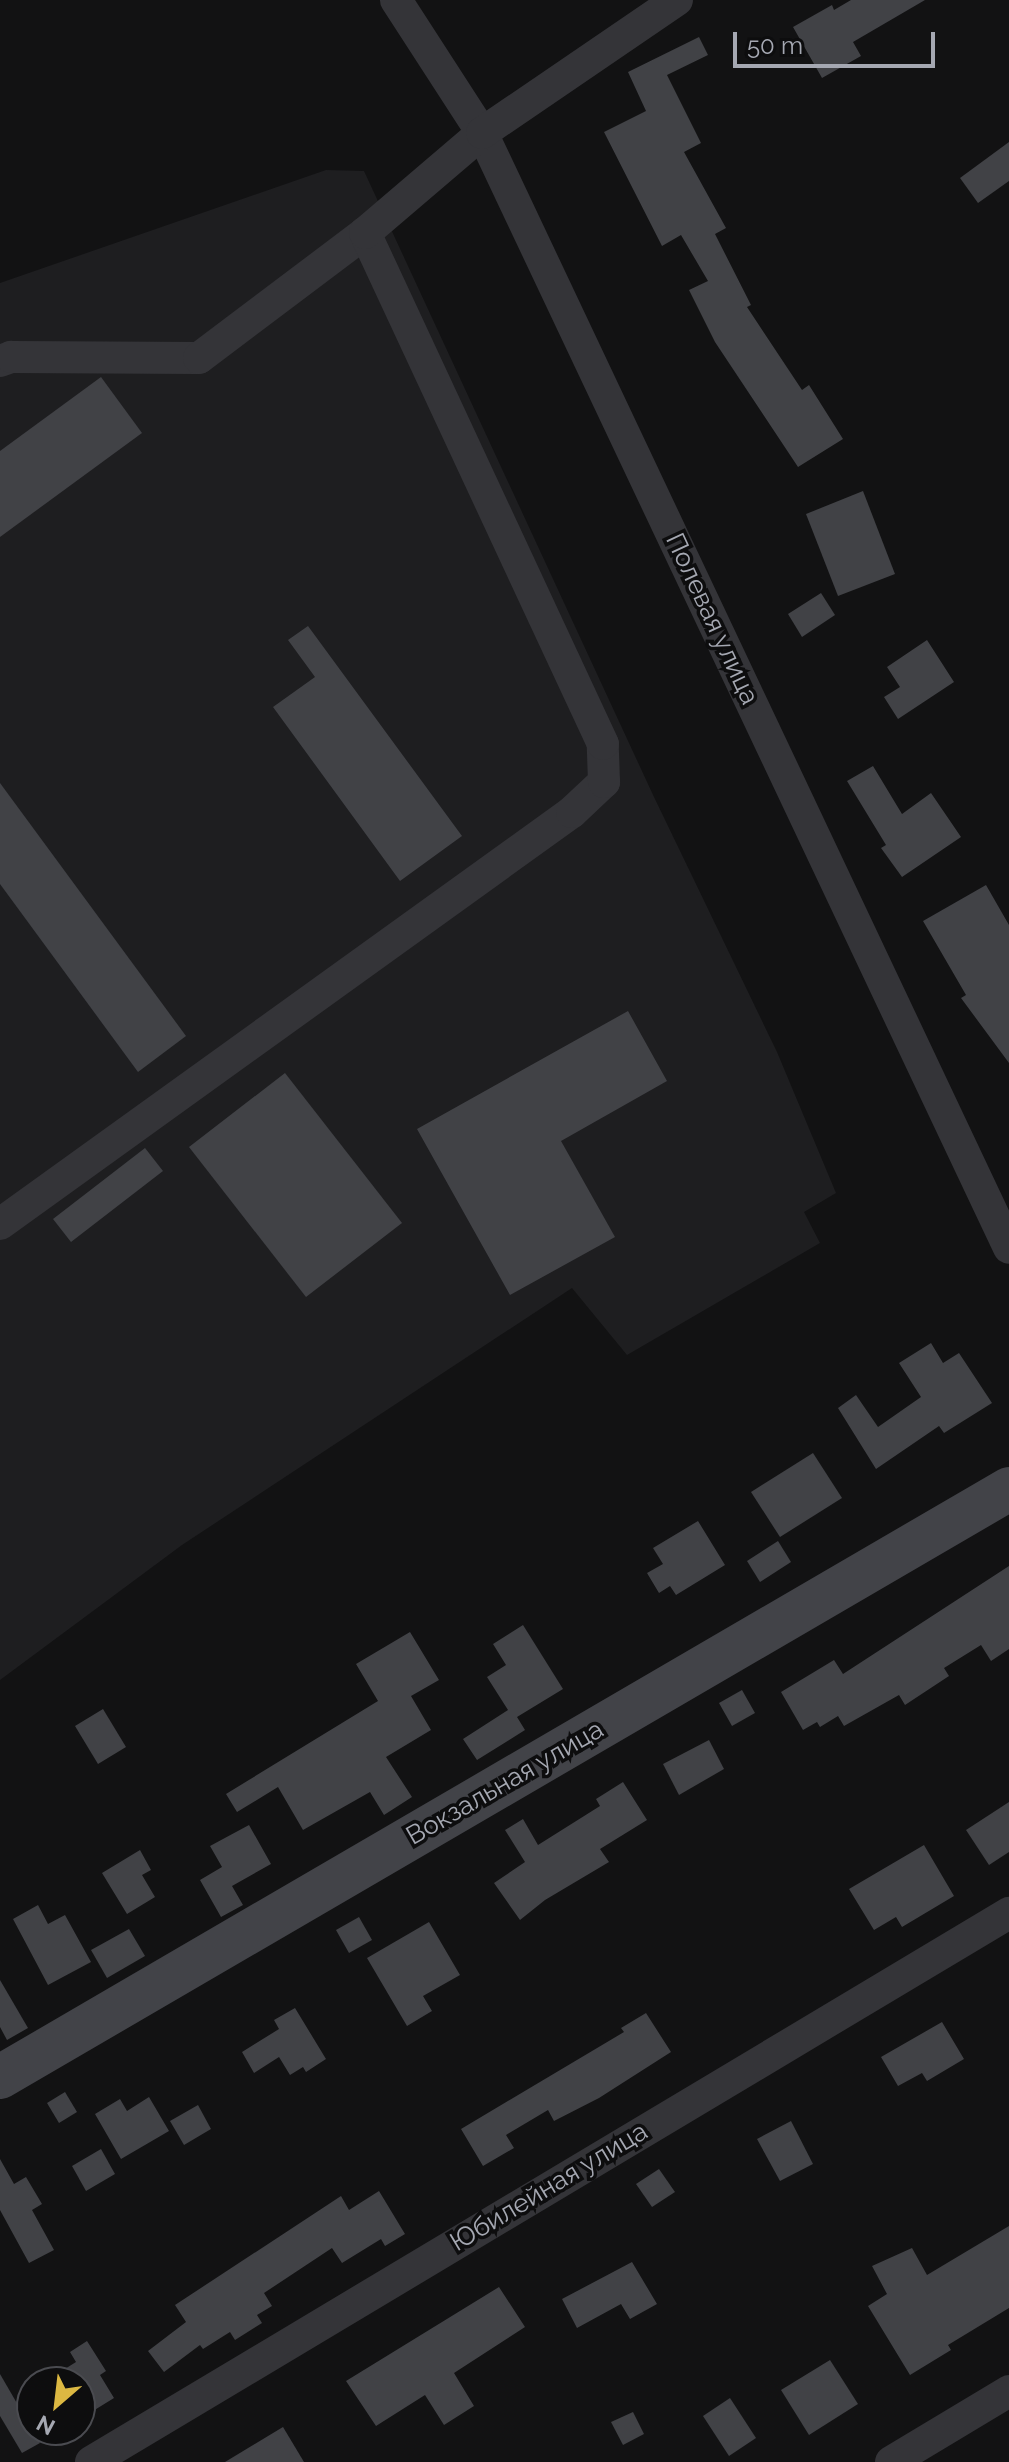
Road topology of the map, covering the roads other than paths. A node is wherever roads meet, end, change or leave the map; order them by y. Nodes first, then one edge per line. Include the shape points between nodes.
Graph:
1 (396, 0) edge
2 (677, 0) edge
3 (482, 133) junction
4 (365, 233) junction
5 (0, 361) edge
6 (0, 1224) edge
7 (1009, 1248) edge
8 (1009, 1489) edge
9 (1009, 1913) edge
10 (0, 2077) edge
11 (1009, 2391) edge
12 (91, 2462) edge
13 (891, 2462) edge

1 - 3 street, Полевая улица
2 - 3 street
3 - 4 street
3 - 7 street, Полевая улица
4 - 5 street via 199,358
4 - 6 street via 603,744 604,782 572,812
8 - 10 street, Вокзальная улица
9 - 12 street, Юбилейная улица
11 - 13 street

